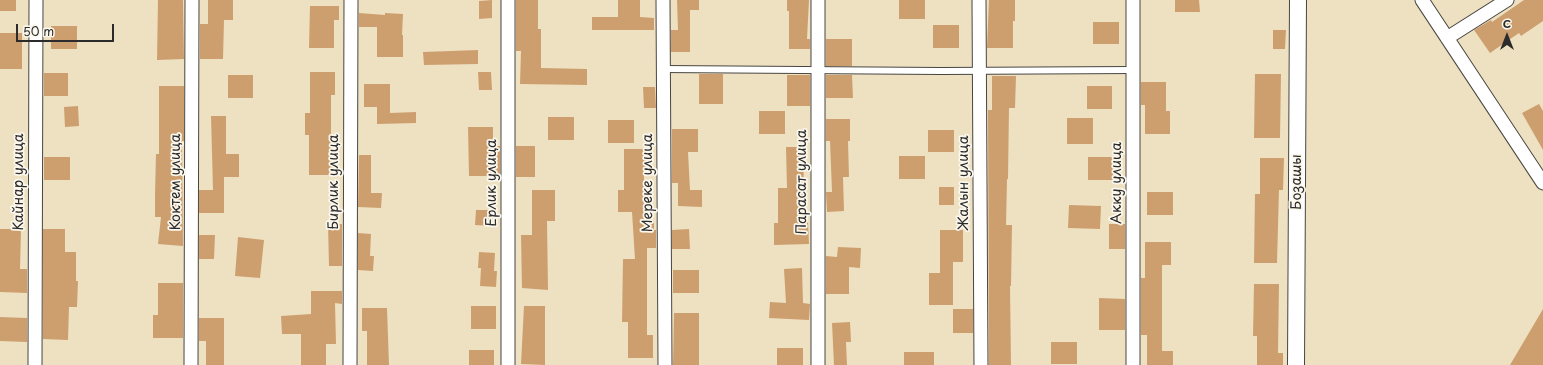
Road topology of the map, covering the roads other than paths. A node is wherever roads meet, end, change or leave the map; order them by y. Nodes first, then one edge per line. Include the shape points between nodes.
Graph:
1 (36, 0) edge
2 (192, 0) edge
3 (351, 0) edge
4 (508, 0) edge
5 (663, 0) edge
6 (818, 0) edge
7 (980, 0) edge
8 (1133, 0) edge
9 (1298, 0) edge
10 (1422, 0) edge
11 (1508, 0) edge
12 (1447, 38) junction
13 (664, 69) junction
14 (818, 70) junction
15 (980, 70) junction
16 (1133, 70) junction
17 (1541, 176) edge
18 (35, 365) edge
19 (191, 365) edge
20 (350, 365) edge
21 (508, 365) edge
22 (665, 365) edge
23 (818, 365) edge
24 (981, 365) edge
25 (1133, 365) edge
26 (1296, 365) edge

1 - 18 street, Кайнар улица
2 - 19 street, Коктем улица
3 - 20 street, Бирлик улица
4 - 21 street, Ерлик улица
5 - 13 street, Мереке улица
6 - 14 street, Парасат улица
7 - 15 street, Жалын улица
8 - 16 street, Акку улица
9 - 26 street, Бозашы
10 - 12 street
11 - 12 street
12 - 17 street
13 - 14 lane
13 - 22 street, Мереке улица
14 - 15 lane
14 - 23 street, Парасат улица
15 - 16 lane
15 - 24 street, Жалын улица
16 - 25 street, Акку улица

